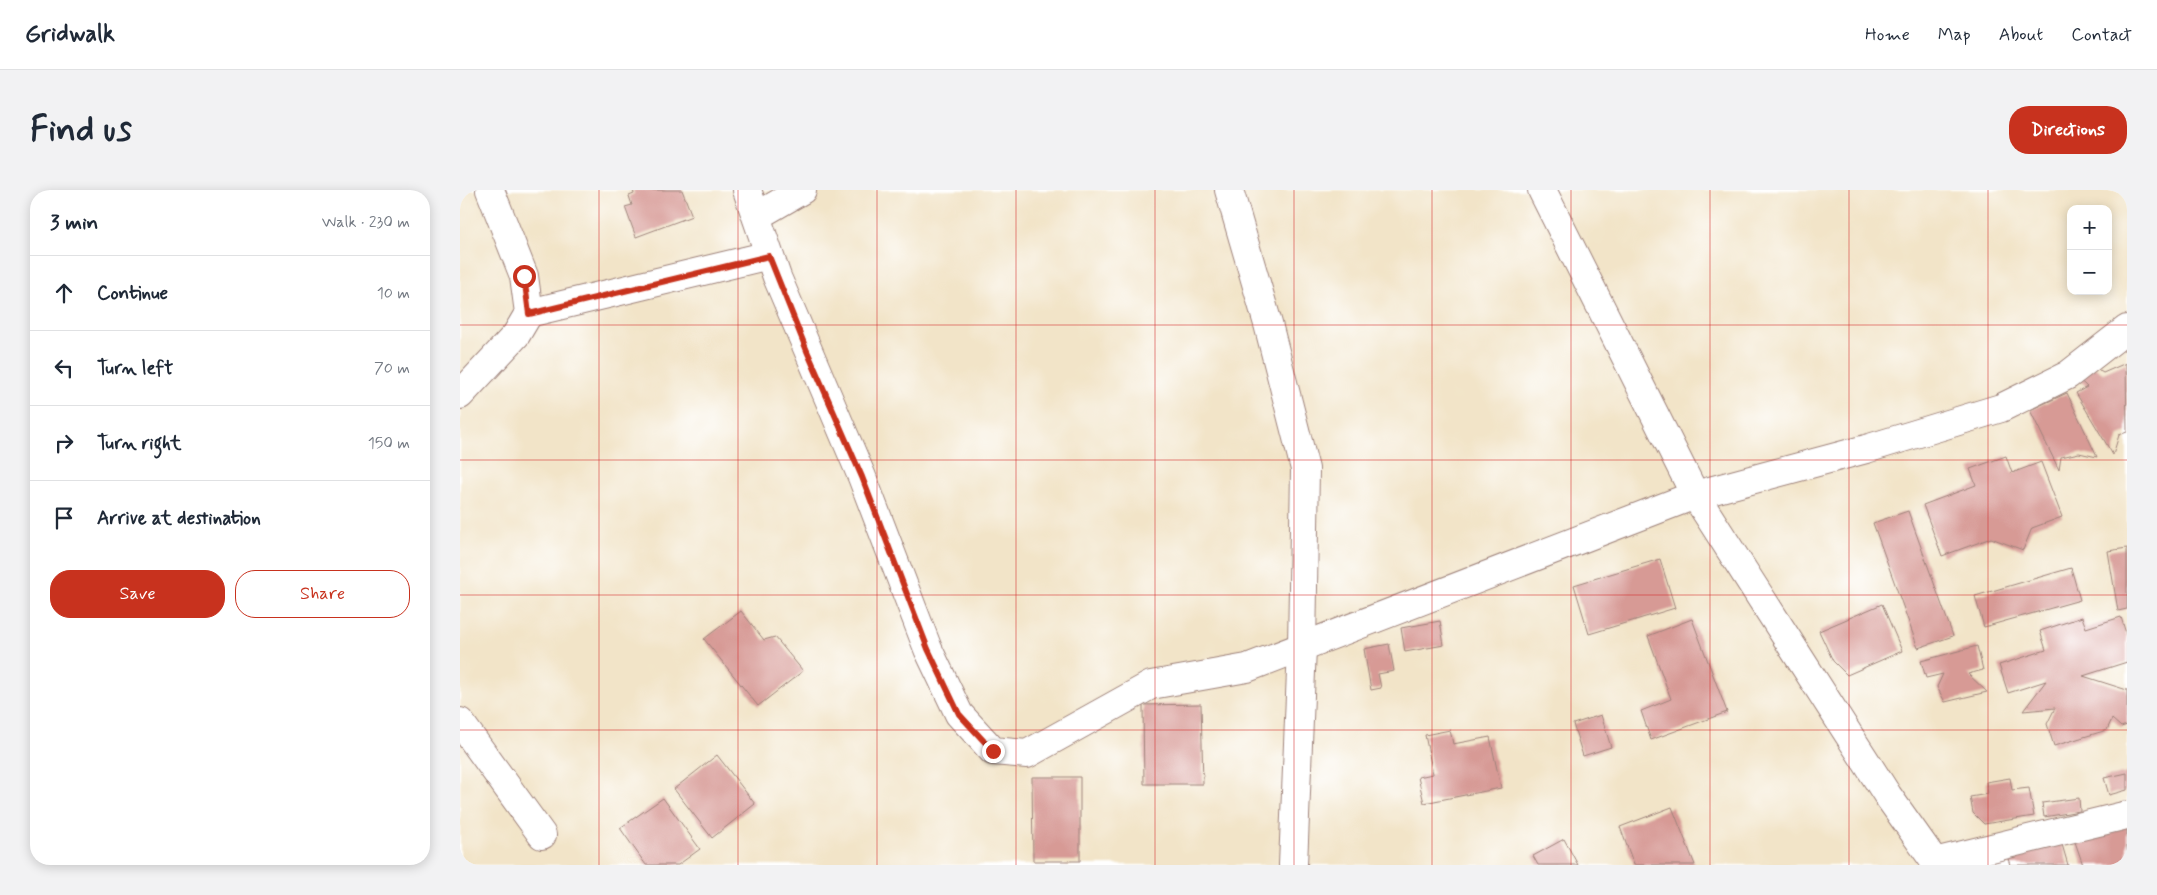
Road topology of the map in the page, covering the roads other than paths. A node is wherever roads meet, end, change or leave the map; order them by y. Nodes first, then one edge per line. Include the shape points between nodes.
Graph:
1 (490, 190) edge
2 (747, 190) edge
3 (802, 190) edge
4 (1230, 190) edge
5 (1542, 190) edge
6 (757, 216) junction
7 (769, 256) junction
8 (529, 314) junction
9 (2127, 329) edge
10 (460, 395) edge
11 (1695, 495) junction
12 (1302, 647) junction
13 (460, 722) edge
14 (2127, 815) edge
15 (542, 834) dead end
16 (1935, 863) edge
17 (1293, 865) edge

1 - 8 street via 524,276
2 - 6 street
3 - 6 street
4 - 12 street via 1305,469
5 - 11 street
6 - 7 street
7 - 8 street
7 - 12 street via 862,477 928,649 959,714 993,751 1027,754 1151,685 1247,668
8 - 10 street via 516,336
9 - 11 street via 2068,375 2001,408 1866,449
11 - 12 street
11 - 16 street via 1888,796
12 - 17 street
13 - 15 street
14 - 16 street

